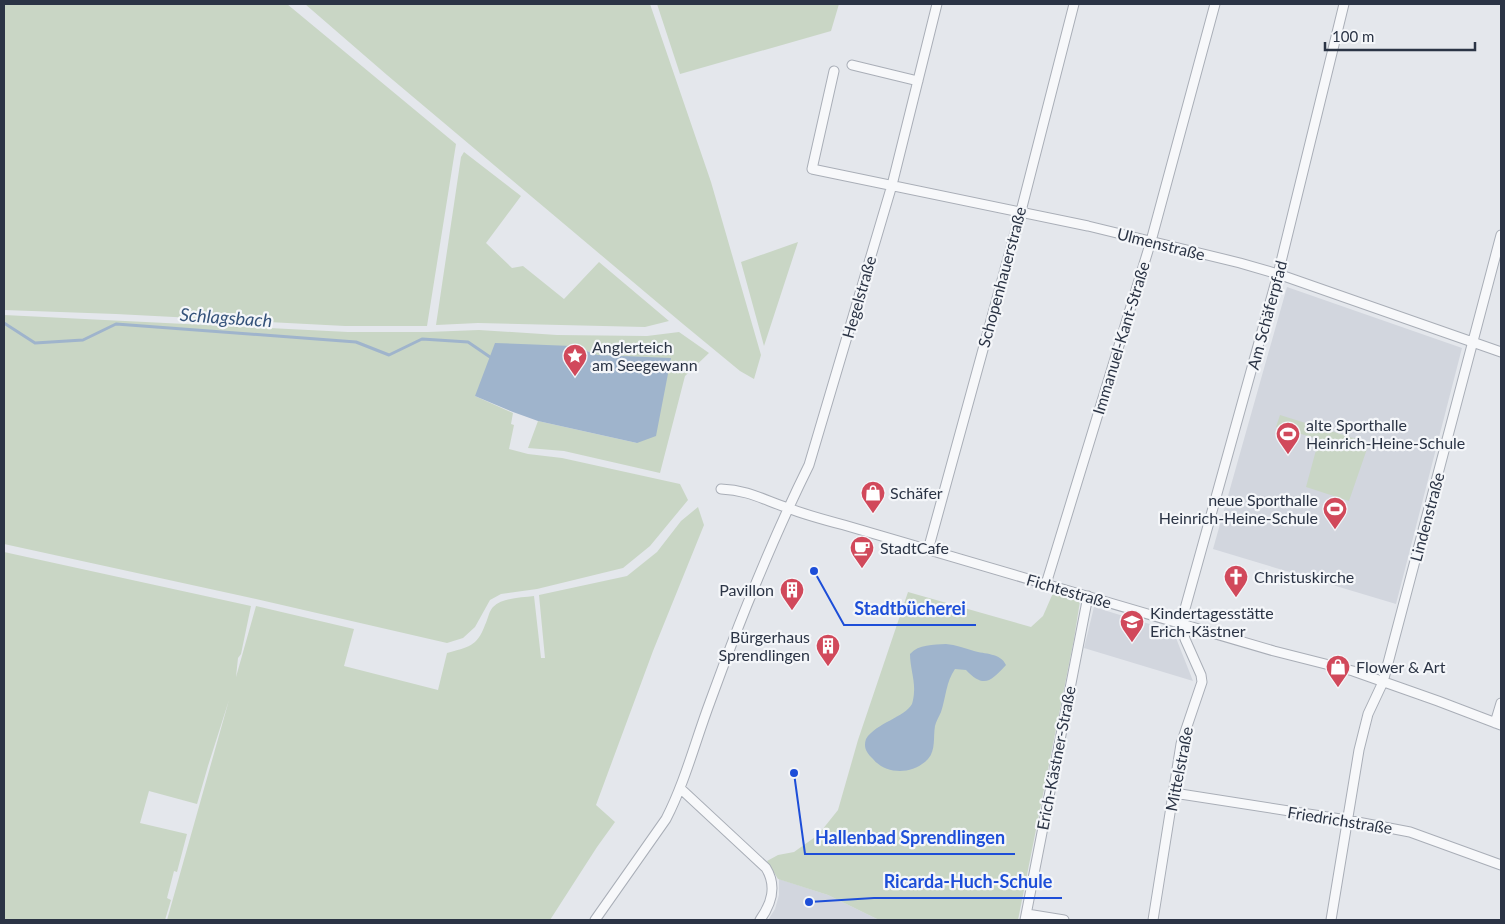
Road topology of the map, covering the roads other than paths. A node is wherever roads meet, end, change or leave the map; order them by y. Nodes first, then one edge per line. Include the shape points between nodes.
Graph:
1 (937, 4) edge
2 (1074, 4) edge
3 (1214, 4) edge
4 (1344, 4) edge
5 (852, 65) dead end
6 (834, 70) dead end
7 (918, 81) junction
8 (892, 185) junction
9 (1021, 211) junction
10 (1501, 235) edge
11 (1151, 241) junction
12 (1278, 274) junction
13 (1473, 342) junction
14 (1501, 352) edge
15 (721, 489) dead end
16 (788, 508) junction
17 (928, 550) junction
18 (1046, 584) junction
19 (1088, 596) junction
20 (1181, 623) junction
21 (1383, 682) junction
22 (1501, 703) edge
23 (1498, 724) edge
24 (681, 789) junction
25 (1174, 793) junction
26 (1348, 820) junction
27 (1501, 865) edge
28 (1026, 917) edge
29 (595, 920) edge
30 (760, 920) edge
31 (1064, 920) edge
32 (1153, 920) edge
33 (1331, 920) edge

1 - 7 street, Hegelstraße
2 - 9 street, Schopenhauerstraße
3 - 11 street, Immanuel-Kant-Straße
4 - 12 street, Am Schäferpfad
5 - 7 street
6 - 8 street, Ulmenstraße via 812,169
7 - 8 street, Hegelstraße
8 - 9 street, Ulmenstraße
8 - 16 street, Hegelstraße via 813,454
9 - 11 street, Ulmenstraße
9 - 17 street, Schopenhauerstraße
10 - 13 street, Lindenstraße
11 - 12 street, Ulmenstraße
11 - 18 street, Immanuel-Kant-Straße
12 - 13 street, Ulmenstraße
12 - 20 street, Am Schäferpfad
13 - 14 street, Ulmenstraße
13 - 21 street, Lindenstraße
15 - 16 street, Fichtestraße via 748,493
16 - 17 street, Fichtestraße
16 - 24 street, Hegelstraße via 750,596
17 - 18 street, Fichtestraße
18 - 19 street, Fichtestraße
19 - 20 street, Fichtestraße
19 - 28 street, Erich-Kästner-Straße
20 - 21 street, Fichtestraße
20 - 25 street, Mittelstraße via 1202,682 1182,740
21 - 23 street, Fichtestraße
21 - 26 street, Lindenstraße via 1364,727
22 - 23 street
24 - 29 street, Hegelstraße via 666,819
24 - 30 street via 766,868 772,892
25 - 26 street, Friedrichstraße
25 - 32 street, Mittelstraße
26 - 27 street, Friedrichstraße via 1415,833
26 - 33 street, Lindenstraße
28 - 31 street

